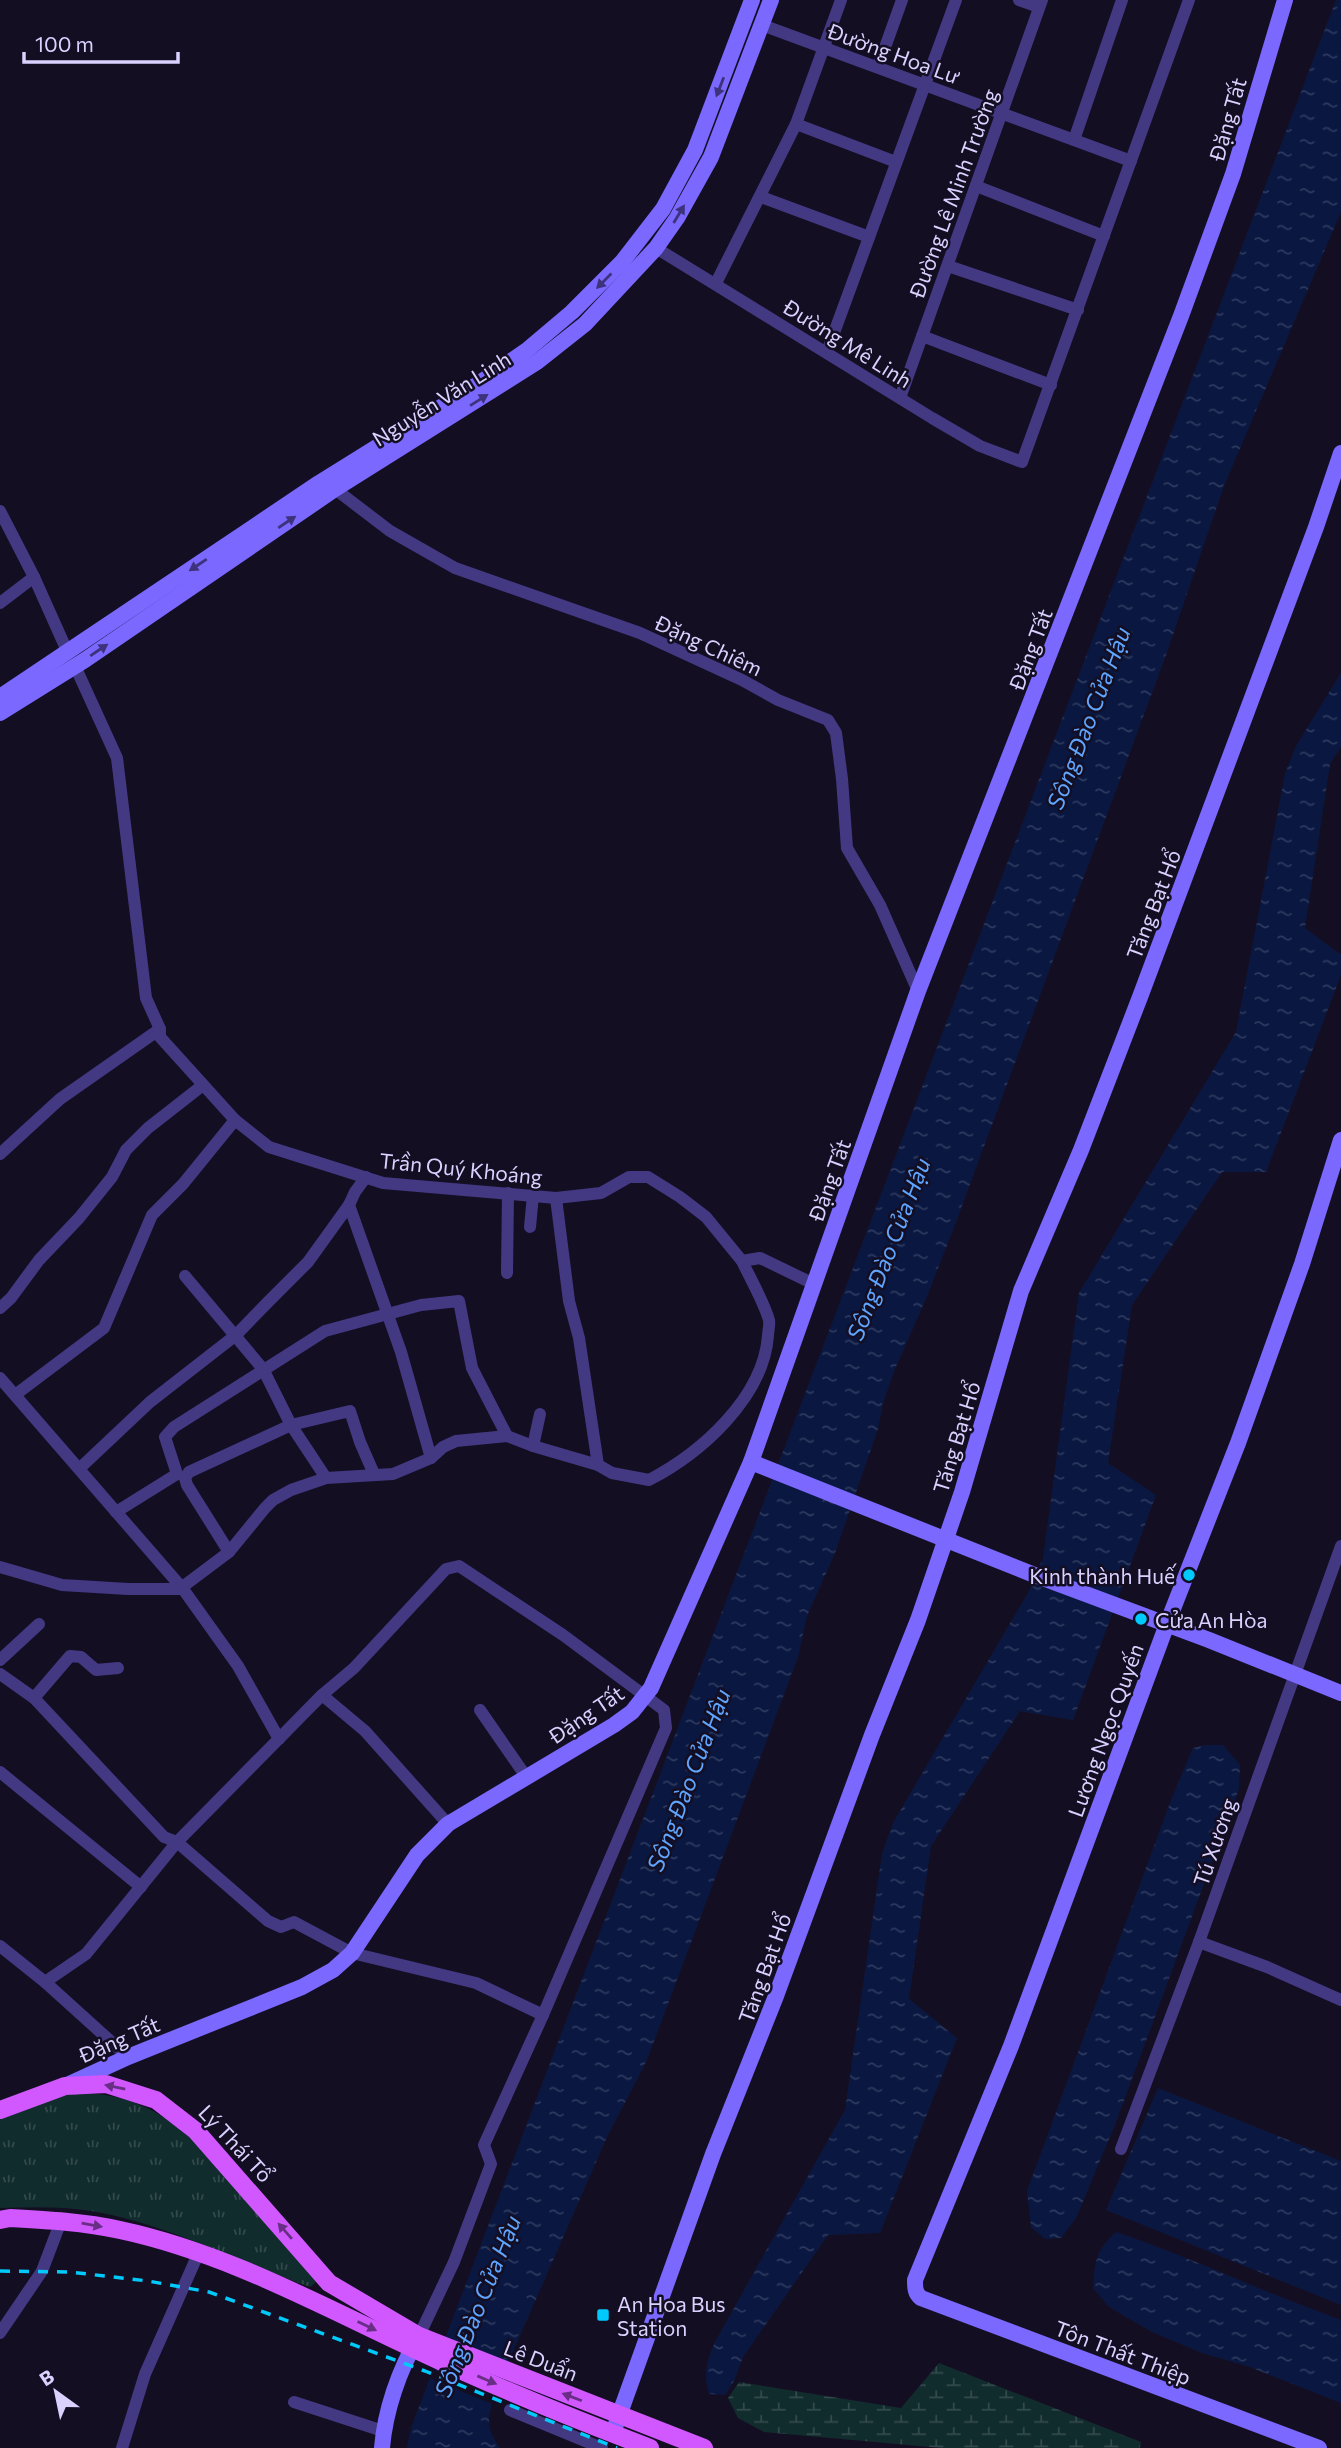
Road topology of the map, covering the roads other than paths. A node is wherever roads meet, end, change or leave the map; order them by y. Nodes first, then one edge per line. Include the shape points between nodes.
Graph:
1 (752, 0) edge
2 (771, 0) edge
3 (841, 0) edge
4 (902, 0) edge
5 (956, 0) edge
6 (1019, 0) edge
7 (1122, 0) edge
8 (1189, 0) edge
9 (1285, 0) edge
10 (1041, 4) edge
11 (762, 25) junction
12 (824, 48) junction
13 (731, 57) junction
14 (747, 64) junction
15 (878, 67) junction
16 (925, 85) junction
17 (1002, 114) junction
18 (796, 124) junction
19 (1074, 140) junction
20 (1131, 161) junction
21 (896, 162) junction
22 (976, 186) junction
23 (761, 197) junction
24 (1104, 236) junction
25 (869, 237) junction
26 (656, 248) junction
27 (948, 266) junction
28 (716, 283) junction
29 (1078, 310) junction
30 (572, 312) junction
31 (585, 324) junction
32 (922, 336) junction
33 (827, 352) junction
34 (1051, 385) junction
35 (900, 398) junction
36 (1341, 453) edge
37 (316, 482) junction
38 (335, 489) junction
39 (0, 511) edge
40 (5, 533) edge
41 (34, 578) junction
42 (0, 603) edge
43 (72, 660) junction
44 (0, 697) edge
45 (0, 713) edge
46 (918, 991) junction
47 (160, 1029) junction
48 (203, 1085) junction
49 (235, 1120) junction
50 (1341, 1140) edge
51 (0, 1154) edge
52 (366, 1177) junction
53 (508, 1194) junction
54 (533, 1195) junction
55 (556, 1198) junction
56 (349, 1205) junction
57 (530, 1227) dead end
58 (742, 1261) junction
59 (508, 1273) dead end
60 (185, 1276) dead end
61 (814, 1284) junction
62 (0, 1308) edge
63 (388, 1315) junction
64 (236, 1335) junction
65 (263, 1369) junction
66 (0, 1378) edge
67 (15, 1395) junction
68 (540, 1414) dead end
69 (291, 1424) junction
70 (507, 1436) junction
71 (533, 1447) junction
72 (431, 1458) junction
73 (598, 1465) junction
74 (759, 1465) junction
75 (80, 1468) junction
76 (183, 1473) junction
77 (374, 1474) junction
78 (326, 1478) junction
79 (116, 1512) junction
80 (946, 1540) junction
81 (1341, 1546) edge
82 (229, 1552) junction
83 (0, 1567) edge
84 (183, 1589) junction
85 (39, 1624) dead end
86 (1167, 1624) junction
87 (0, 1660) edge
88 (118, 1668) dead end
89 (0, 1674) edge
90 (1294, 1674) junction
91 (1341, 1693) edge
92 (322, 1695) junction
93 (646, 1697) junction
94 (34, 1699) junction
95 (480, 1710) dead end
96 (279, 1739) junction
97 (0, 1772) edge
98 (527, 1778) junction
99 (448, 1824) junction
100 (177, 1842) junction
101 (141, 1887) junction
102 (1199, 1942) junction
103 (0, 1945) edge
104 (352, 1954) junction
105 (45, 1982) junction
106 (1341, 2000) edge
107 (543, 2015) junction
108 (128, 2057) junction
109 (65, 2086) junction
110 (0, 2110) edge
111 (1121, 2149) dead end
112 (0, 2220) edge
113 (61, 2221) junction
114 (200, 2252) junction
115 (329, 2283) junction
116 (916, 2291) joint
117 (316, 2301) junction
118 (0, 2333) edge
119 (419, 2343) junction
120 (515, 2383) junction
121 (294, 2402) dead end
122 (510, 2410) dead end
123 (620, 2414) junction
124 (383, 2431) junction
125 (607, 2441) edge
126 (122, 2448) edge
127 (382, 2448) edge
128 (650, 2448) edge
129 (704, 2448) edge
130 (1319, 2448) edge

1 - 13 main road, Nguyễn Văn Linh
2 - 11 main road, Nguyễn Văn Linh
3 - 12 street
4 - 15 street
5 - 16 street
6 - 10 street
7 - 19 street
8 - 20 street
9 - 46 main road, Đặng Tất via 1206,250
10 - 17 street, Đường Lê Minh Trường
11 - 12 street, Đường Hoa Lư
11 - 14 main road, Nguyễn Văn Linh
12 - 15 street, Đường Hoa Lư
12 - 18 street
13 - 14 main road
13 -> 30 main road, Nguyễn Văn Linh via 695,150 663,209 622,262
26 -> 14 main road, Nguyễn Văn Linh via 711,157
15 - 16 street, Đường Hoa Lư
16 - 17 street, Đường Hoa Lư
16 - 21 street
17 - 19 street, Đường Hoa Lư
17 - 22 street, Đường Lê Minh Trường
18 - 21 street
18 - 23 street
19 - 20 street, Đường Hoa Lư
20 - 24 street
21 - 25 street
22 - 24 street
22 - 27 street, Đường Lê Minh Trường
23 - 25 street
23 - 28 street
24 - 29 street
25 - 33 street
26 - 28 street, Đường Mê Linh
26 - 31 main road, Nguyễn Văn Linh
27 - 29 street
27 - 32 street, Đường Lê Minh Trường
28 - 33 street, Đường Mê Linh
29 - 34 street
30 - 31 main road
30 - 37 main road, Nguyễn Văn Linh via 478,384
38 -> 31 main road, Nguyễn Văn Linh via 537,362
32 - 34 street
32 - 35 street, Đường Lê Minh Trường
33 - 35 street, Đường Mê Linh
34 - 35 street, Đường Mê Linh via 1022,462 980,446
36 - 80 main road, Tăng Bạt Hổ via 1140,997 1021,1291
37 - 38 street, Đặng Chiêm
37 -> 43 main road, Nguyễn Văn Linh
43 -> 38 main road, Nguyễn Văn Linh
38 - 46 street, Đặng Chiêm via 390,531 455,568 640,633 828,720 836,733 847,848 880,905
39 - 40 street, Trần Quý Khoáng
40 - 41 street, Trần Quý Khoáng
41 - 42 street
41 - 43 street, Trần Quý Khoáng
43 - 44 main road, Nguyễn Văn Linh
43 - 45 main road, Nguyễn Văn Linh
43 - 47 street, Trần Quý Khoáng via 117,758 146,998
46 - 61 main road, Đặng Tất
47 - 48 street, Trần Quý Khoáng via 160,1037
47 - 51 street via 60,1099
48 - 49 street, Trần Quý Khoáng
48 - 62 street via 126,1150 95,1198
49 - 52 street, Trần Quý Khoáng via 269,1147
49 - 67 street via 152,1215 104,1328
50 - 86 main road, Lương Ngọc Quyến via 1303,1264
52 - 53 street, Trần Quý Khoáng via 383,1183
52 - 56 street
53 - 54 street, Trần Quý Khoáng
53 - 59 street
54 - 55 street, Trần Quý Khoáng
54 - 57 street
55 - 58 street, Trần Quý Khoáng via 601,1192 629,1177 648,1177 706,1217
55 - 73 street
56 - 63 street
56 - 64 street via 308,1262
58 - 61 street via 760,1258
58 - 73 street, Trần Quý Khoáng via 769,1321 767,1351 752,1389 729,1418 688,1455 649,1480 612,1474
60 - 64 street
61 - 74 main road, Đặng Tất
63 - 65 street via 325,1331
63 - 70 street via 459,1301 472,1368
63 - 72 street
64 - 65 street
64 - 75 street via 150,1402
65 - 69 street
65 - 76 street via 165,1437
66 - 67 street
67 - 75 street
68 - 71 street
69 - 76 street
69 - 77 street via 350,1411
69 - 78 street
70 - 71 street, Trần Quý Khoáng
70 - 72 street via 456,1441
71 - 73 street, Trần Quý Khoáng
72 - 77 street via 393,1474
74 - 80 main road
74 - 93 main road, Đặng Tất
75 - 79 street
76 - 79 street
76 - 82 street
77 - 78 street
78 - 82 street via 274,1500
79 - 84 street
80 - 86 main road
80 - 123 main road, Tăng Bạt Hổ via 713,2154
81 - 90 street, Tú Xương
82 - 84 street
83 - 84 street via 62,1585
84 - 96 street via 238,1666
85 - 87 street
86 - 90 main road
86 - 116 main road, Lương Ngọc Quyến via 1011,2046 915,2280
88 - 94 street via 99,1671 81,1657 71,1656
89 - 94 street
90 - 91 main road
90 - 102 street, Tú Xương
92 - 93 street via 354,1668 440,1574 459,1566
92 - 96 street
92 - 99 street via 365,1731
93 - 98 main road, Đặng Tất via 614,1725
93 - 107 street via 664,1710 666,1728
94 - 100 street via 164,1837
95 - 98 street
96 - 100 street
97 - 101 street
98 - 99 main road, Đặng Tất
99 - 104 main road, Đặng Tất via 417,1855
100 - 101 street
100 - 104 street via 268,1921 281,1927 294,1922
101 - 105 street via 86,1954
102 - 106 street
102 - 111 street, Tú Xương
103 - 105 street
104 - 107 street via 476,1983
104 - 108 main road, Đặng Tất via 302,1987
105 - 108 street
107 - 119 street via 484,2145 491,2164
108 - 109 main road, Đặng Tất
109 - 110 main road, Lý Thái Tổ
115 -> 109 main road, Lý Thái Tổ via 176,2113 156,2099 106,2084
112 - 113 main road
113 -> 114 main road via 121,2230
113 - 118 street via 42,2271
114 - 117 main road
114 - 126 street via 145,2374
115 - 117 main road
115 - 119 main road, Lê Duẩn
116 - 130 main road, Tôn Thất Thiệp via 921,2298
117 -> 119 main road, Lê Duẩn
119 - 120 main road, Lê Duẩn
119 - 124 main road via 404,2364
123 -> 120 main road, Lê Duẩn
120 - 125 main road, Lê Duẩn
121 - 124 street
122 - 125 street
123 - 125 main road, Tăng Bạt Hổ
123 - 129 main road, Lê Duẩn
124 - 127 main road
125 - 128 main road, Lê Duẩn

